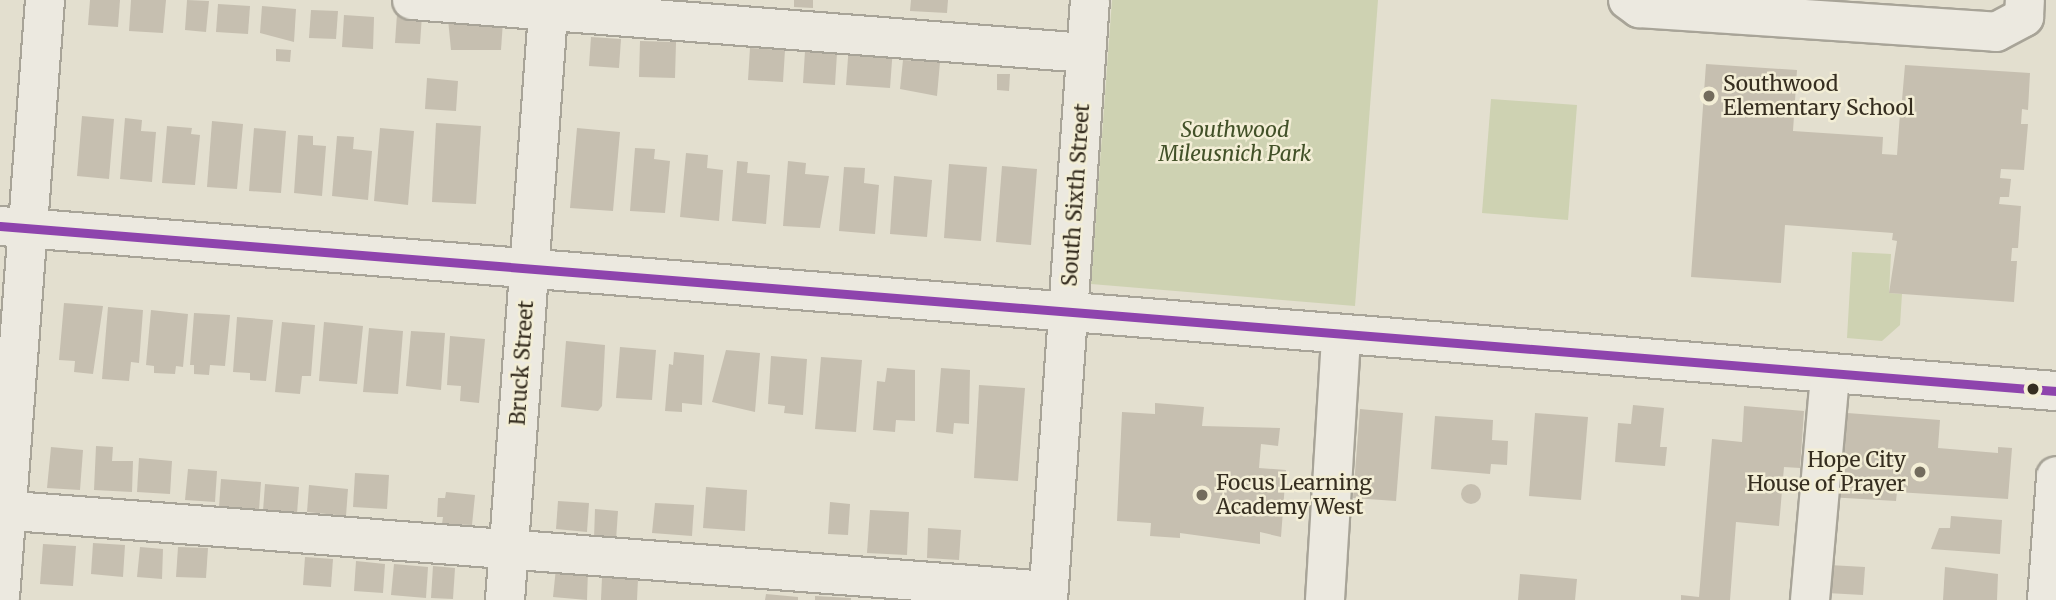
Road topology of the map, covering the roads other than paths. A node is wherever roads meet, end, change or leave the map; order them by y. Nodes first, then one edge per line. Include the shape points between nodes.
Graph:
1 (45, 0) edge
2 (412, 0) edge
3 (1090, 0) edge
4 (1628, 0) edge
5 (2025, 0) edge
6 (549, 6) edge
7 (1872, 12) edge
8 (1086, 53) junction
9 (13, 227) edge
10 (529, 270) junction
11 (1068, 314) junction
12 (1341, 336) junction
13 (1830, 375) junction
14 (2056, 391) edge
15 (2056, 476) edge
16 (3, 510) edge
17 (509, 548) junction
18 (1048, 595) edge
19 (0, 597) edge
20 (505, 600) edge
21 (1325, 600) edge
22 (1810, 600) edge
23 (2047, 600) edge

1 - 9 street
2 - 6 street
3 - 8 street, South Sixth Street
4 - 7 street via 1639,8
5 - 7 street via 2024,17 1996,32
6 - 8 street
6 - 10 street, Bruck Street
8 - 11 street, South Sixth Street
9 - 10 street
9 - 16 street
10 - 11 street
10 - 17 street, Bruck Street
11 - 12 street
11 - 18 street, South Sixth Street
12 - 13 street
12 - 21 street
13 - 14 street
13 - 22 street
15 - 23 street
16 - 17 street
16 - 19 street
17 - 18 street
17 - 20 street, Bruck Street

